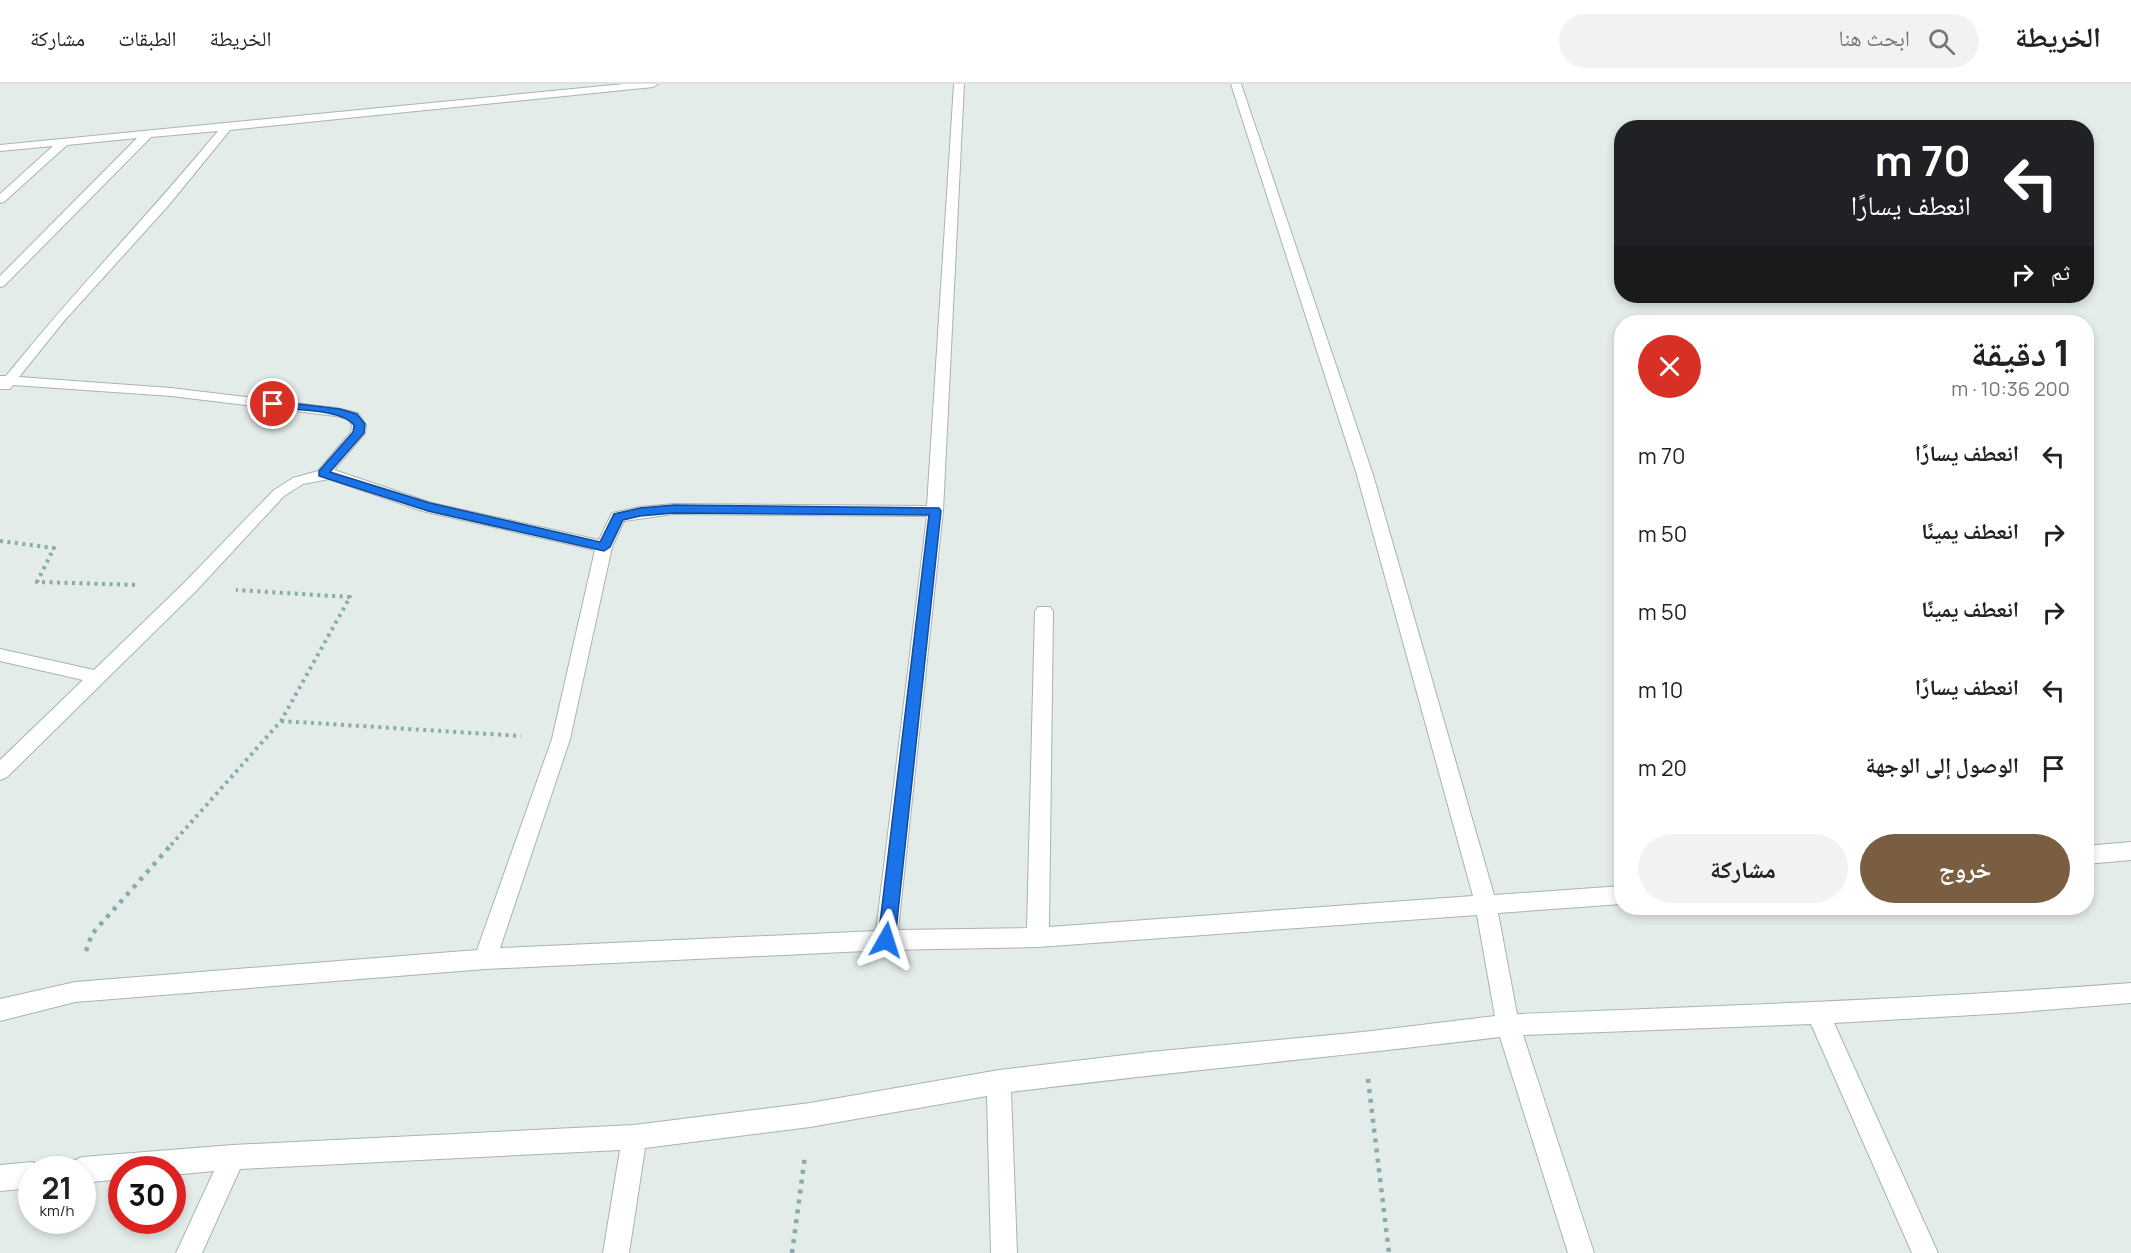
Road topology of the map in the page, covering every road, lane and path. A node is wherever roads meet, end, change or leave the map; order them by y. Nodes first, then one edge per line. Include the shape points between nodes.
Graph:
1 (653, 84) edge
2 (959, 84) edge
3 (1236, 84) edge
4 (227, 127) junction
5 (147, 135) junction
6 (63, 143) junction
7 (0, 148) edge
8 (0, 200) edge
9 (0, 283) edge
10 (5, 380) edge
11 (0, 392) edge
12 (323, 474) junction
13 (935, 511) junction
14 (0, 541) edge
15 (604, 547) junction
16 (190, 587) junction
17 (1044, 611) dead end
18 (0, 655) edge
19 (98, 677) junction
20 (281, 722) junction
21 (561, 739) junction
22 (9, 752) edge
23 (0, 772) edge
24 (2131, 851) edge
25 (2094, 854) edge
26 (1614, 896) edge
27 (1485, 905) junction
28 (1038, 937) junction
29 (886, 940) junction
30 (485, 959) junction
31 (75, 992) junction
32 (2131, 993) edge
33 (0, 1010) edge
34 (1818, 1013) junction
35 (1508, 1025) junction
36 (1363, 1043) junction
37 (999, 1082) junction
38 (810, 1115) junction
39 (634, 1137) junction
40 (233, 1157) junction
41 (96, 1169) edge
42 (18, 1176) edge
43 (0, 1178) edge
44 (189, 1253) edge
45 (616, 1253) edge
46 (792, 1253) edge
47 (1004, 1253) edge
48 (1389, 1253) edge
49 (1581, 1253) edge
50 (1925, 1253) edge

1 - 4 street
2 - 13 street
3 - 27 street via 1365,476
4 - 5 street
4 - 10 street via 164,204
5 - 6 street
5 - 9 street
6 - 7 street
6 - 8 street
10 - 11 street
10 - 12 street via 171,392 353,416 359,424 358,433
12 - 15 street via 428,507
12 - 16 street via 298,481 279,493
13 - 15 street via 640,512 618,517
13 - 29 street
14 - 16 path via 54,548 37,582
15 - 21 street
16 - 19 street
16 - 20 path via 350,597
17 - 28 street
18 - 19 street
19 - 22 street
20 - 21 path
20 - 31 path via 92,934
21 - 30 street
22 - 23 street
24 - 25 street
26 - 27 street
27 - 28 street
27 - 35 street
28 - 29 street
29 - 30 street
30 - 31 street
31 - 33 street
32 - 34 street
34 - 35 street
34 - 50 street
35 - 36 street
35 - 49 street
36 - 37 street
36 - 48 path
37 - 38 street
37 - 47 street
38 - 39 street
38 - 46 path
39 - 40 street
39 - 45 street
40 - 41 street
40 - 44 street
42 - 43 street

